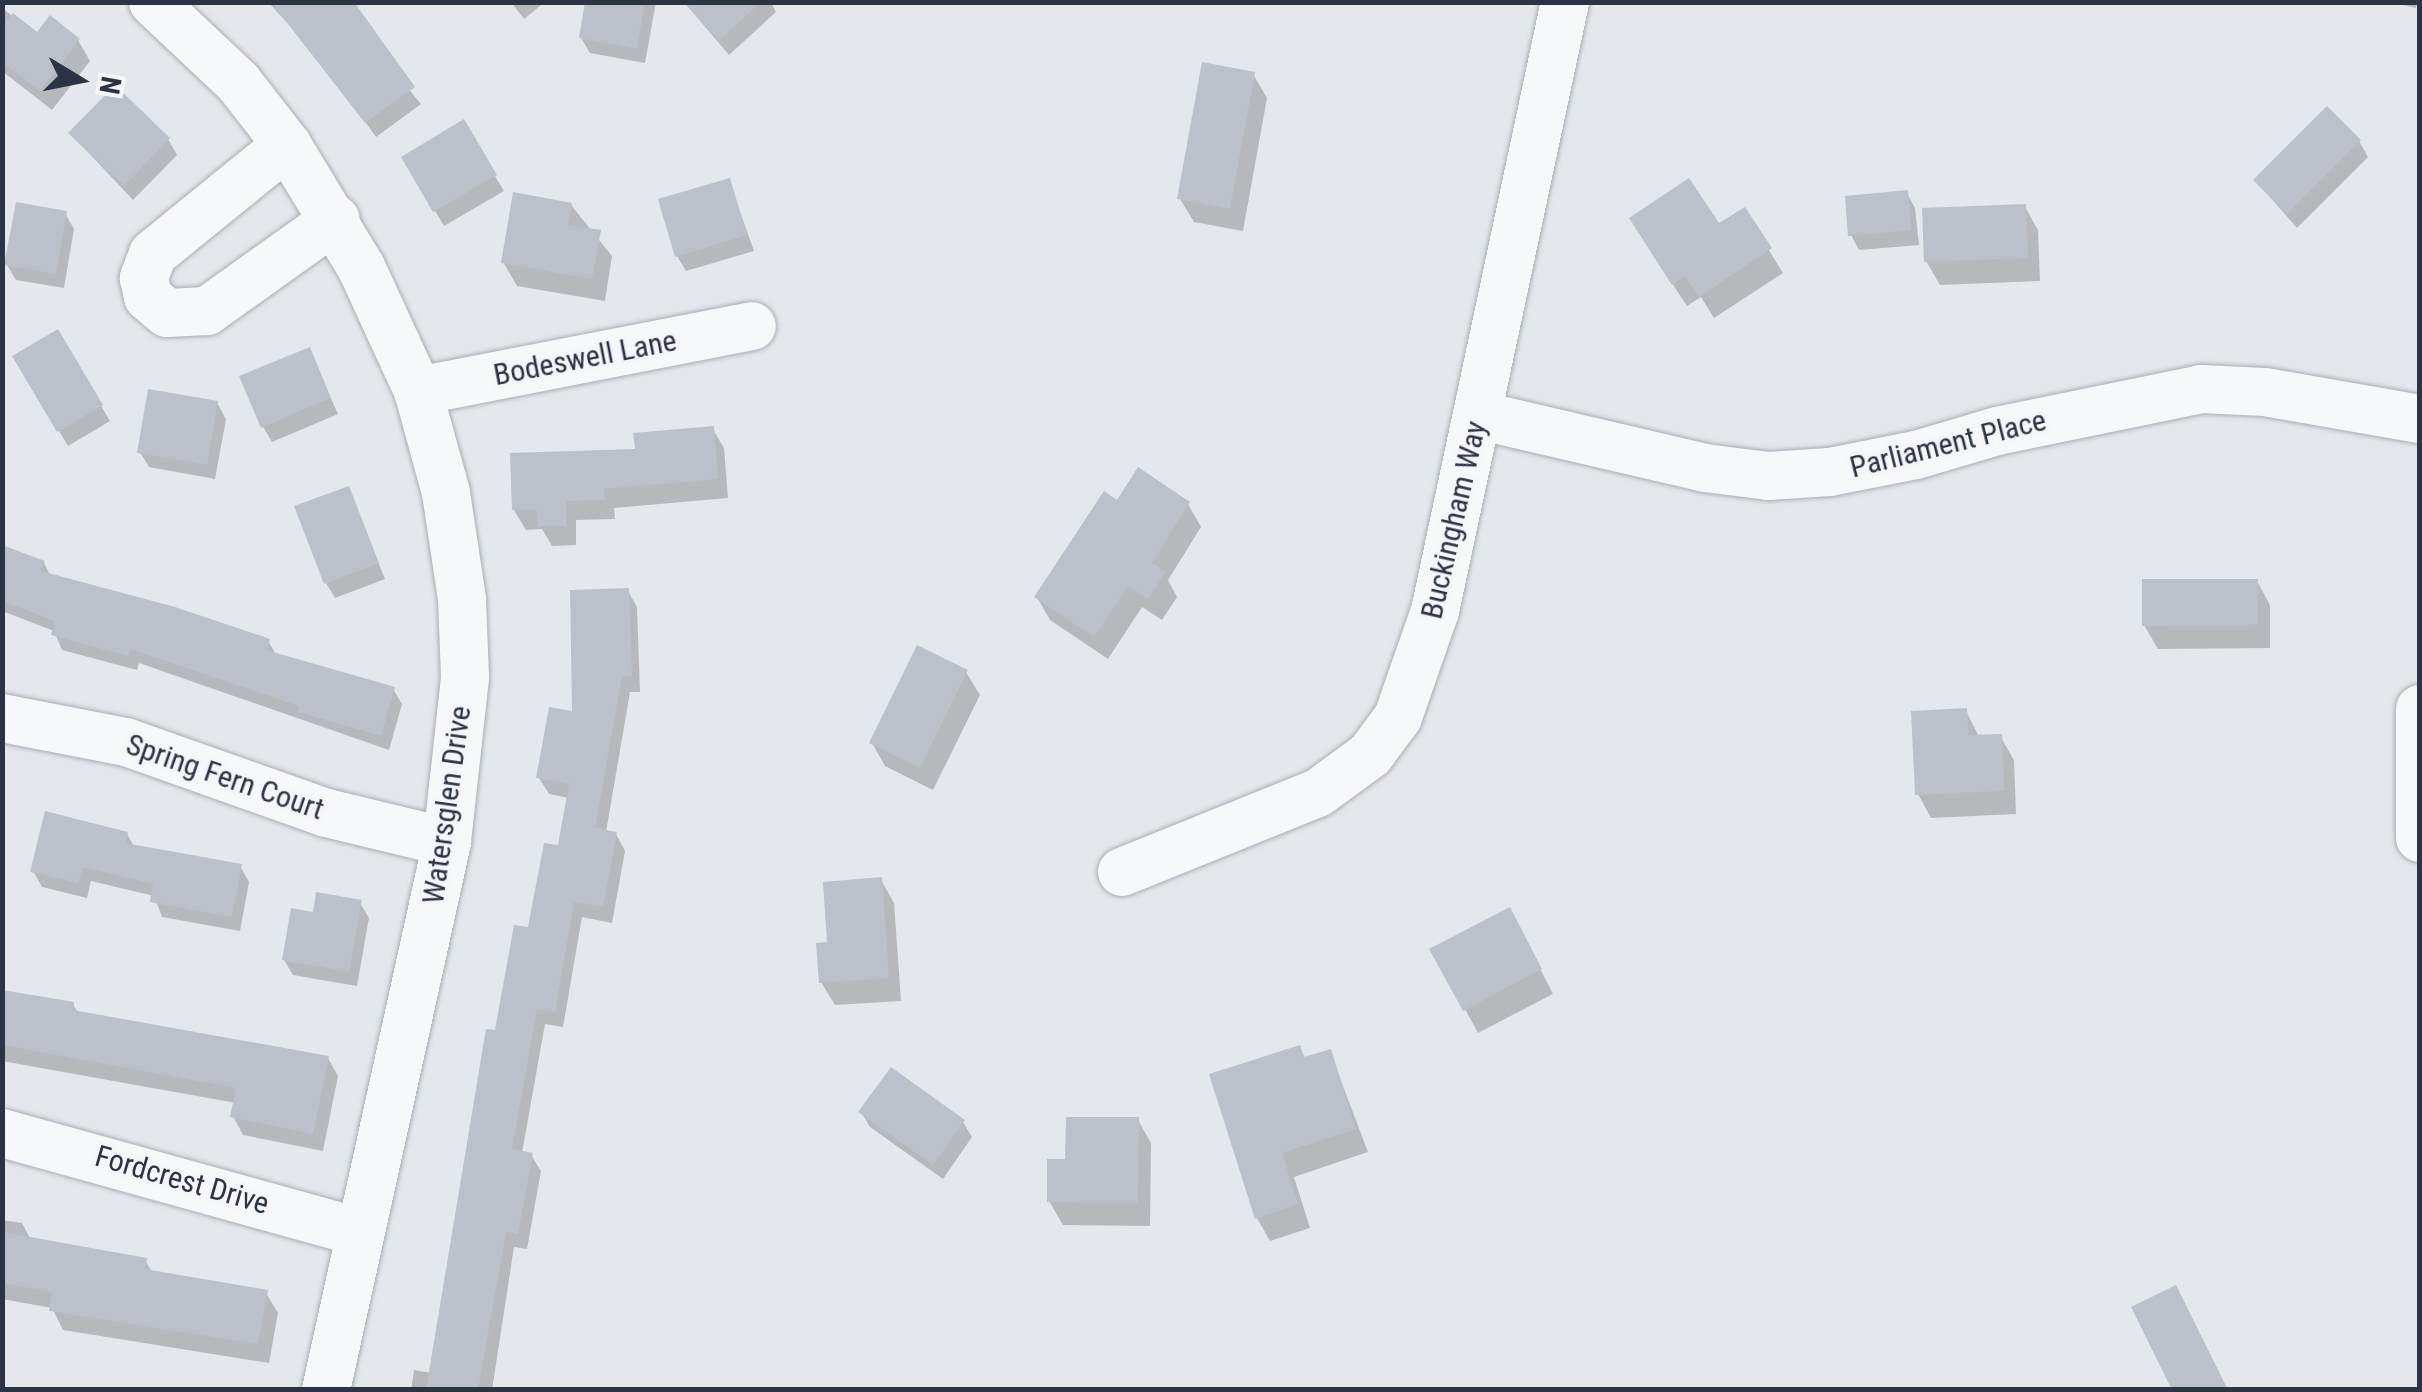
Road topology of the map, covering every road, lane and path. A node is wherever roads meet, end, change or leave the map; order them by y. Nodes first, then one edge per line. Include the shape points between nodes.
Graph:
1 (152, 2) edge
2 (1564, 2) edge
3 (287, 145) junction
4 (336, 220) junction
5 (752, 326) dead end
6 (418, 391) junction
7 (1478, 414) junction
8 (2420, 419) edge
9 (2420, 709) edge
10 (2, 718) edge
11 (2420, 838) edge
12 (447, 842) junction
13 (1122, 872) dead end
14 (2, 1133) edge
15 (360, 1232) junction
16 (326, 1390) edge

1 - 3 street, Watersglen Drive via 238,82
2 - 7 street, Buckingham Way
3 - 4 street, Watersglen Drive
3 - 4 street via 154,254 144,278 148,298 168,313 207,311
4 - 6 street, Watersglen Drive
5 - 6 street, Bodeswell Lane
6 - 12 street, Watersglen Drive via 446,493 462,599 465,678
7 - 8 street, Parliament Place via 1706,468 1768,476 1882,462 2201,389 2265,392
7 - 13 street, Buckingham Way via 1431,626 1398,717 1370,755 1278,814
9 - 11 street
10 - 12 street, Spring Fern Court via 126,742 327,813
12 - 15 street, Watersglen Drive
14 - 15 street, Fordcrest Drive
15 - 16 street, Watersglen Drive

